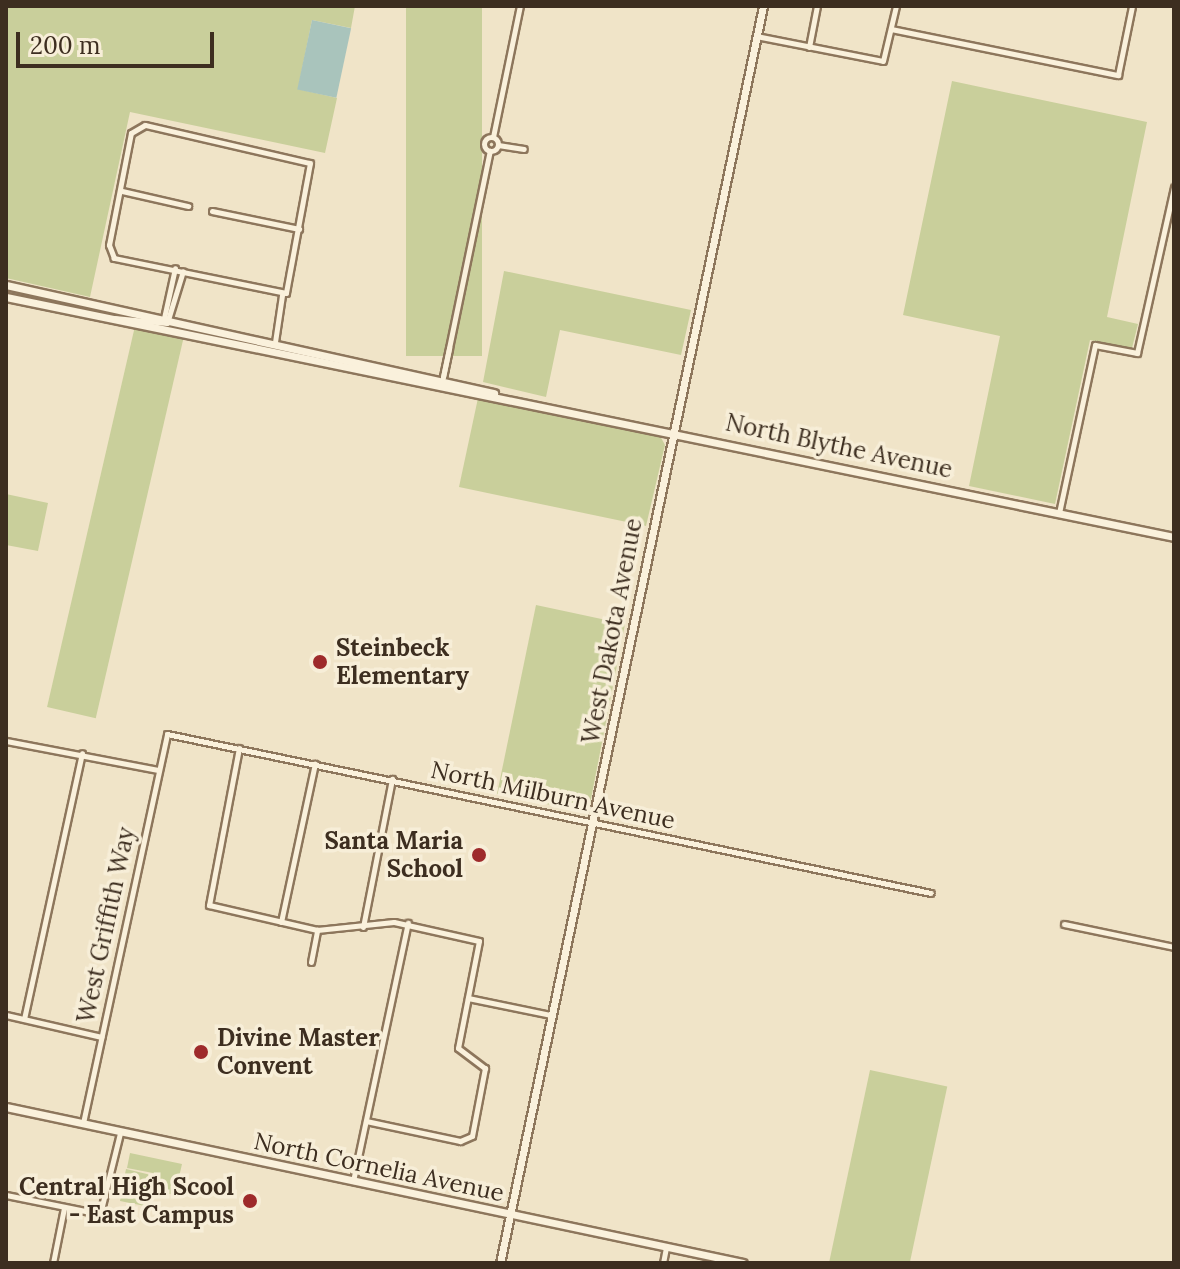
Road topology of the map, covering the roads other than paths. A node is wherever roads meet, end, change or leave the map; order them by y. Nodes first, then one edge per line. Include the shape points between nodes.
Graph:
1 (520, 6) edge
2 (763, 6) edge
3 (817, 6) edge
4 (896, 6) edge
5 (1132, 6) edge
6 (891, 29) junction
7 (756, 36) junction
8 (809, 47) junction
9 (493, 137) junction
10 (498, 145) junction
11 (524, 149) dead end
12 (490, 151) junction
13 (1174, 187) edge
14 (122, 191) junction
15 (188, 206) dead end
16 (212, 211) dead end
17 (299, 229) junction
18 (175, 268) junction
19 (183, 270) junction
20 (6, 285) edge
21 (170, 292) junction
22 (178, 293) junction
23 (282, 295) junction
24 (6, 297) edge
25 (113, 318) junction
26 (168, 319) junction
27 (275, 342) junction
28 (298, 347) junction
29 (296, 356) junction
30 (380, 374) junction
31 (443, 377) junction
32 (496, 394) junction
33 (673, 431) junction
34 (1059, 513) junction
35 (1174, 537) edge
36 (167, 734) joint
37 (6, 740) edge
38 (239, 748) junction
39 (82, 753) junction
40 (315, 764) junction
41 (158, 770) junction
42 (392, 779) junction
43 (592, 823) junction
44 (931, 893) dead end
45 (281, 922) junction
46 (408, 923) junction
47 (1064, 924) dead end
48 (363, 927) junction
49 (317, 930) junction
50 (1174, 947) edge
51 (311, 962) dead end
52 (468, 998) junction
53 (6, 1015) edge
54 (552, 1015) junction
55 (24, 1019) junction
56 (101, 1037) junction
57 (6, 1107) edge
58 (366, 1121) junction
59 (83, 1124) junction
60 (120, 1133) junction
61 (353, 1182) junction
62 (6, 1195) edge
63 (64, 1208) junction
64 (511, 1216) junction
65 (666, 1247) junction
66 (53, 1263) edge
67 (500, 1263) edge
68 (663, 1263) edge
69 (743, 1263) edge

1 - 9 street
2 - 7 street, West Dakota Avenue
3 - 8 street
4 - 6 street
5 - 6 street via 1118,75
6 - 8 street via 883,61
7 - 8 street
7 - 33 street, West Dakota Avenue
9 - 10 street
9 - 12 street via 484,143
10 - 11 street
10 - 12 street
12 - 31 street
13 - 34 street via 1137,353 1095,345
14 - 15 street
14 - 17 street via 131,133 140,125 306,159 312,172
14 - 18 street via 112,255
16 - 17 street
17 - 23 street
18 - 19 street
18 - 21 street
19 - 22 street
19 - 23 street
20 - 26 street, North Blythe Avenue
21 - 22 street
21 - 26 street
22 - 26 street
23 - 27 street
24 - 25 street, North Blythe Avenue
25 - 26 street, North Blythe Avenue
25 - 29 street, North Blythe Avenue
26 - 27 street, North Blythe Avenue
27 - 28 street, North Blythe Avenue
28 - 29 street
28 - 31 street, North Blythe Avenue
29 - 30 street, North Blythe Avenue
30 - 31 street, North Blythe Avenue
30 - 32 street, North Blythe Avenue
31 - 32 street, North Blythe Avenue
32 - 33 street, North Blythe Avenue
33 - 34 street, North Blythe Avenue
33 - 43 street, West Dakota Avenue
34 - 35 street, North Blythe Avenue
36 - 38 street, North Milburn Avenue
36 - 41 street, West Griffith Way
37 - 39 street
38 - 40 street, North Milburn Avenue
38 - 45 street via 209,905
39 - 41 street
39 - 55 street
40 - 42 street, North Milburn Avenue
40 - 45 street
41 - 56 street, West Griffith Way
42 - 43 street, North Milburn Avenue
42 - 48 street
43 - 44 street, North Milburn Avenue
43 - 54 street, West Dakota Avenue
45 - 49 street
46 - 48 street
46 - 52 street via 479,941
46 - 58 street
47 - 50 street
48 - 49 street
49 - 51 street
52 - 54 street
52 - 58 street via 458,1048 485,1068 468,1141
53 - 55 street
54 - 64 street, West Dakota Avenue
55 - 56 street
56 - 59 street, West Griffith Way
57 - 59 street, North Cornelia Avenue
58 - 61 street
59 - 60 street, North Cornelia Avenue
60 - 61 street, North Cornelia Avenue
60 - 63 street via 100,1214
61 - 64 street, North Cornelia Avenue
62 - 63 street
63 - 66 street
64 - 65 street, North Cornelia Avenue
64 - 67 street, West Dakota Avenue
65 - 68 street
65 - 69 street, North Cornelia Avenue

